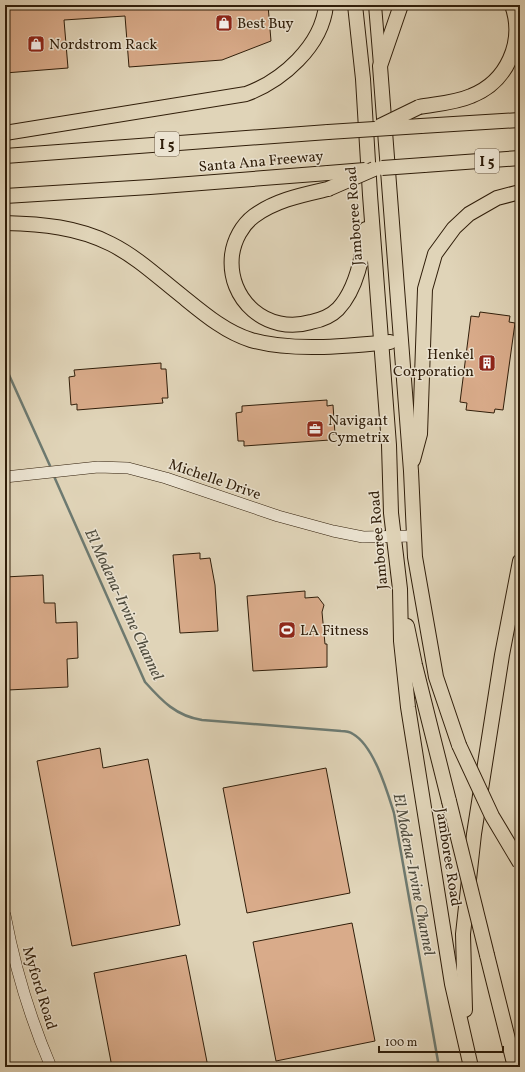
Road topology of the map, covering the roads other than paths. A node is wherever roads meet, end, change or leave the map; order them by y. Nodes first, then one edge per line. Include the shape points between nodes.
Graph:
1 (326, 5) edge
2 (355, 5) edge
3 (375, 5) edge
4 (401, 5) edge
5 (512, 5) edge
6 (380, 66) junction
7 (520, 120) edge
8 (375, 128) junction
9 (5, 133) edge
10 (5, 156) edge
11 (520, 158) edge
12 (374, 169) junction
13 (520, 192) edge
14 (370, 195) junction
15 (5, 196) edge
16 (5, 223) edge
17 (401, 341) junction
18 (381, 343) junction
19 (411, 471) junction
20 (5, 477) edge
21 (414, 536) junction
22 (395, 537) junction
23 (520, 561) edge
24 (400, 589) junction
25 (520, 863) edge
26 (5, 915) edge
27 (470, 1062) edge
28 (51, 1067) edge
29 (515, 1067) edge

1 - 9 highway via 317,35 309,46 287,71 260,89 246,94
2 - 14 highway, Jamboree Road via 363,79
3 - 6 main road
4 - 6 highway
5 - 8 highway, bridge via 519,23 519,40 516,54 500,78 469,97 419,107
6 - 17 highway
7 - 8 highway, Santa Ana Freeway / I 5, bridge
8 - 10 highway, Santa Ana Freeway / I 5, bridge
11 - 12 highway, Santa Ana Freeway / I 5, bridge
12 - 14 highway, bridge via 328,189 283,200 268,207 253,217 240,232 233,246 233,280 252,310 268,321 296,326 320,320 339,308 353,284 363,254
12 - 15 highway, Santa Ana Freeway / I 5, bridge
13 - 19 highway via 497,198 469,214 454,228 435,254 425,289 420,434
14 - 18 highway, Jamboree Road
16 - 18 highway via 56,226 85,232 112,244 212,320 250,339 288,347
17 - 18 highway
17 - 19 highway
18 - 22 highway, Jamboree Road via 391,513
19 - 21 highway
20 - 22 street, Michelle Drive via 98,467 128,468 314,526 363,536
21 - 22 street, Michelle Drive
21 - 25 highway, bridge via 416,564 436,677 459,745 492,816
22 - 24 highway, Jamboree Road
23 - 27 highway via 502,655 474,834 463,934 464,989
24 - 27 highway, Jamboree Road via 401,641 408,707 452,984
24 - 29 highway, bridge via 415,665
26 - 28 street, Myford Road via 24,998

